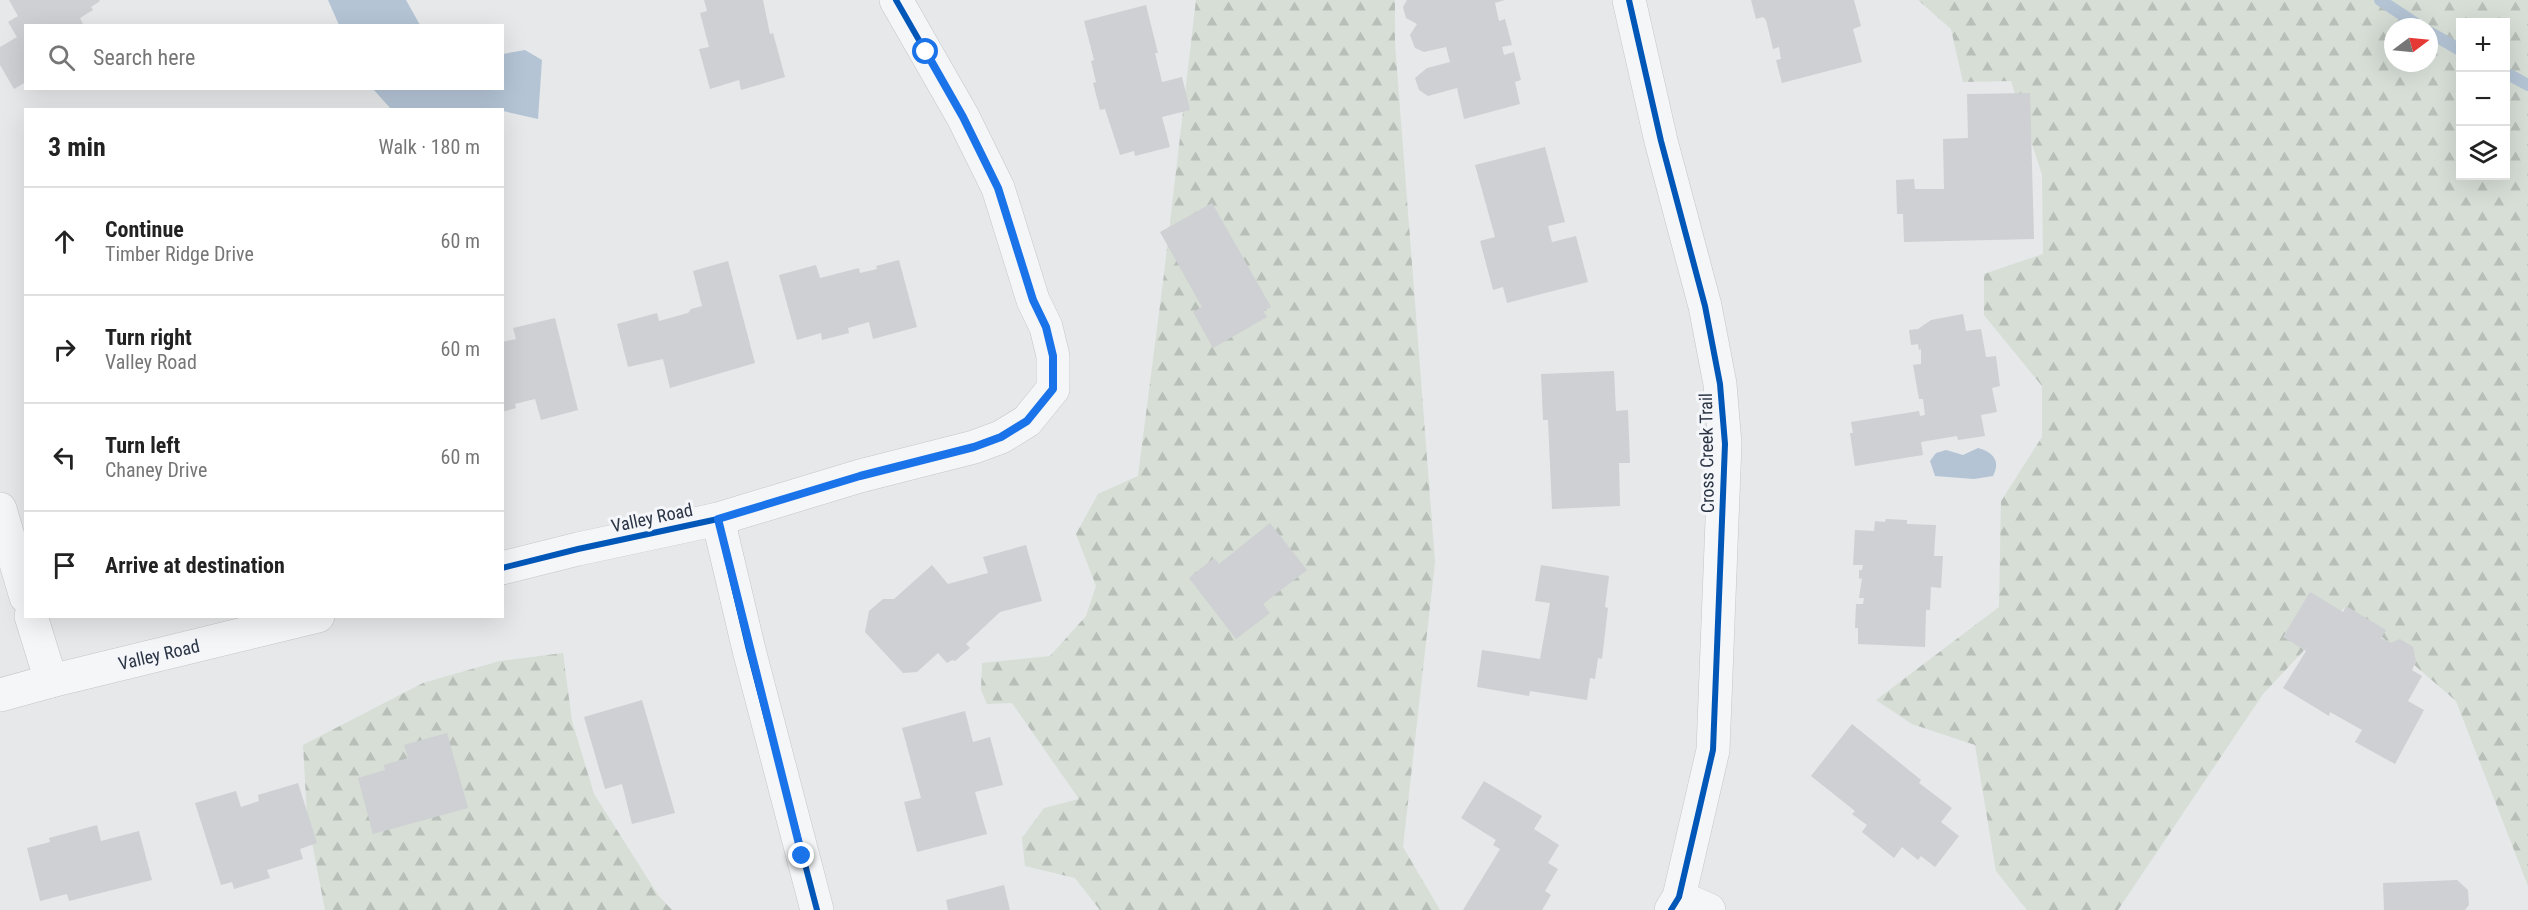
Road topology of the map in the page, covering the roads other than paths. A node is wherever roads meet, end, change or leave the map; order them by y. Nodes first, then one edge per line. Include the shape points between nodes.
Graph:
1 (896, 0) edge
2 (1629, 0) edge
3 (0, 508) edge
4 (718, 519) junction
5 (504, 567) edge
6 (24, 590) edge
7 (33, 618) edge
8 (310, 618) edge
9 (51, 681) junction
10 (0, 695) edge
11 (1675, 904) edge
12 (817, 910) edge
13 (1710, 910) edge

1 - 4 street, Valley Road via 963,117 998,188 1033,300 1046,327 1053,356 1053,389 1027,421 1001,437
2 - 11 street, Cross Creek Trail via 1705,306 1720,384 1725,444 1713,750
3 - 6 street
4 - 5 street, Valley Road
4 - 12 street
7 - 9 street
8 - 9 street, Valley Road
9 - 10 street, Valley Road
11 - 13 street

